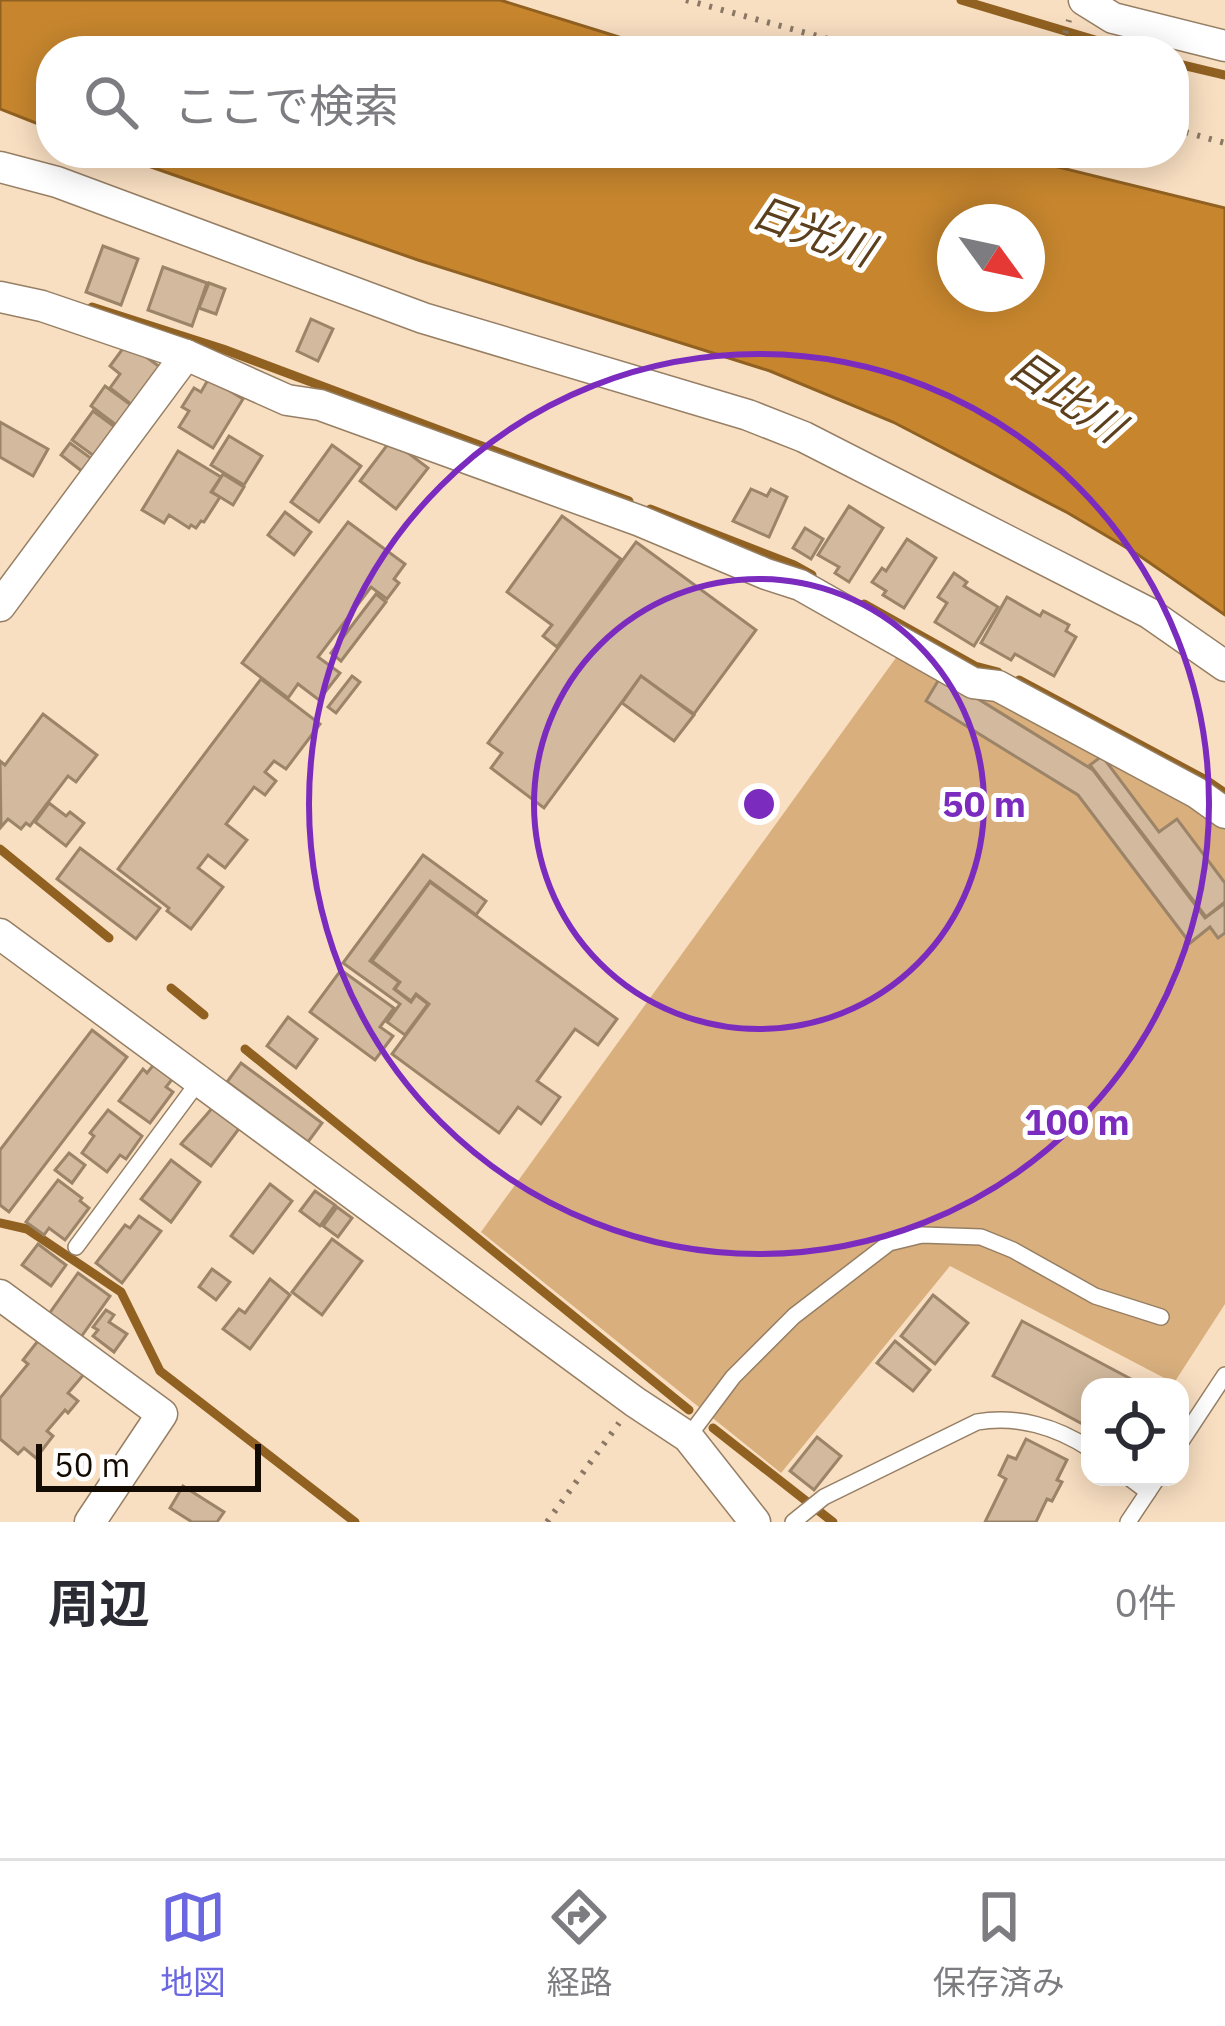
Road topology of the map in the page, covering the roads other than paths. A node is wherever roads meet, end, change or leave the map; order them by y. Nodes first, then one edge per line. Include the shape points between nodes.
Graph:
1 (1076, 9) edge
2 (1185, 36) edge
3 (1189, 37) edge
4 (1225, 46) edge
5 (0, 167) edge
6 (0, 297) edge
7 (186, 355) junction
8 (0, 607) edge
9 (1225, 666) edge
10 (1225, 813) edge
11 (0, 934) edge
12 (199, 1081) junction
13 (76, 1246) dead end
14 (1, 1298) edge
15 (1161, 1317) dead end
16 (1225, 1375) edge
17 (1189, 1429) edge
18 (688, 1437) junction
19 (1081, 1444) edge
20 (1140, 1486) edge
21 (1152, 1486) edge
22 (1148, 1492) junction
23 (799, 1517) edge
24 (90, 1522) edge
25 (755, 1522) edge
26 (1128, 1522) edge

1 - 2 street
3 - 4 street
5 - 9 street via 423,318 804,437 1149,613
6 - 7 street
7 - 8 street
7 - 10 street via 286,400 320,405 800,584
11 - 12 street
12 - 13 lane
12 - 18 street
14 - 24 street via 162,1414
15 - 18 lane via 1095,1296 981,1238 922,1235 889,1243 794,1316
16 - 17 lane
18 - 25 street
19 - 23 lane via 1052,1427 977,1422
20 - 22 lane
21 - 22 lane
22 - 26 lane

